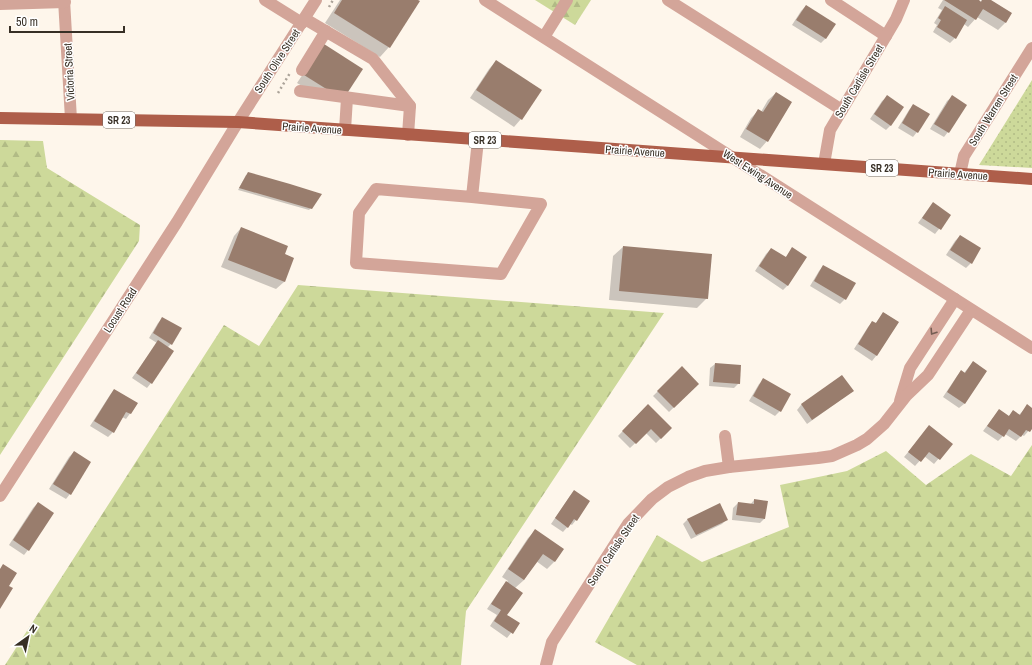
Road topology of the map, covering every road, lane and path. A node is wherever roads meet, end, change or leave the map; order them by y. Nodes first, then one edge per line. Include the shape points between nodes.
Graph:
1 (265, 0) edge
2 (316, 0) edge
3 (485, 0) edge
4 (567, 0) edge
5 (668, 0) edge
6 (831, 0) edge
7 (904, 0) edge
8 (65, 1) edge
9 (0, 4) edge
10 (303, 21) junction
11 (326, 31) junction
12 (886, 36) junction
13 (544, 37) junction
14 (1032, 48) edge
15 (302, 70) dead end
16 (300, 91) dead end
17 (347, 98) junction
18 (410, 106) junction
19 (842, 110) junction
20 (0, 118) edge
21 (71, 119) junction
22 (238, 122) junction
23 (345, 130) junction
24 (408, 135) junction
25 (478, 140) junction
26 (732, 157) junction
27 (824, 164) junction
28 (960, 174) junction
29 (1032, 178) edge
30 (472, 197) junction
31 (955, 299) junction
32 (972, 310) junction
33 (1032, 348) edge
34 (900, 403) junction
35 (725, 436) dead end
36 (729, 467) junction
37 (0, 496) edge
38 (546, 665) edge

1 - 10 street
2 - 10 street, South Olive Street
3 - 13 street, West Ewing Avenue
4 - 13 street
5 - 19 street
6 - 12 street
7 - 12 street, South Carlisle Street
8 - 9 street
8 - 21 street, Victoria Street
10 - 11 street
10 - 22 street, South Olive Street
11 - 15 street
11 - 18 street via 374,59
12 - 19 street, South Carlisle Street
13 - 26 street, West Ewing Avenue
14 - 28 street, South Warren Street via 964,156
16 - 17 street
17 - 18 street
17 - 23 street
18 - 24 street
19 - 27 street, South Carlisle Street via 830,130
20 - 21 main road, SR 23
21 - 22 main road, SR 23
22 - 23 main road, Prairie Avenue / SR 23
22 - 37 street, Locust Road via 177,222
23 - 24 main road, Prairie Avenue / SR 23
24 - 25 main road, Prairie Avenue / SR 23
25 - 26 main road, Prairie Avenue / SR 23
25 - 30 street
26 - 27 main road, Prairie Avenue / SR 23
26 - 31 street, West Ewing Avenue
27 - 28 main road, Prairie Avenue / SR 23
28 - 29 main road, Prairie Avenue / SR 23
30 - 30 street via 541,204 501,274 356,263 359,213 376,189
31 - 32 street, West Ewing Avenue
31 -> 34 street via 910,368
32 - 33 street, West Ewing Avenue
32 - 34 street via 928,375
34 - 36 street, South Carlisle Street via 884,424 867,439 832,456
35 - 36 street
36 - 38 street, South Carlisle Street via 688,477 663,491 640,510 628,524 552,642

